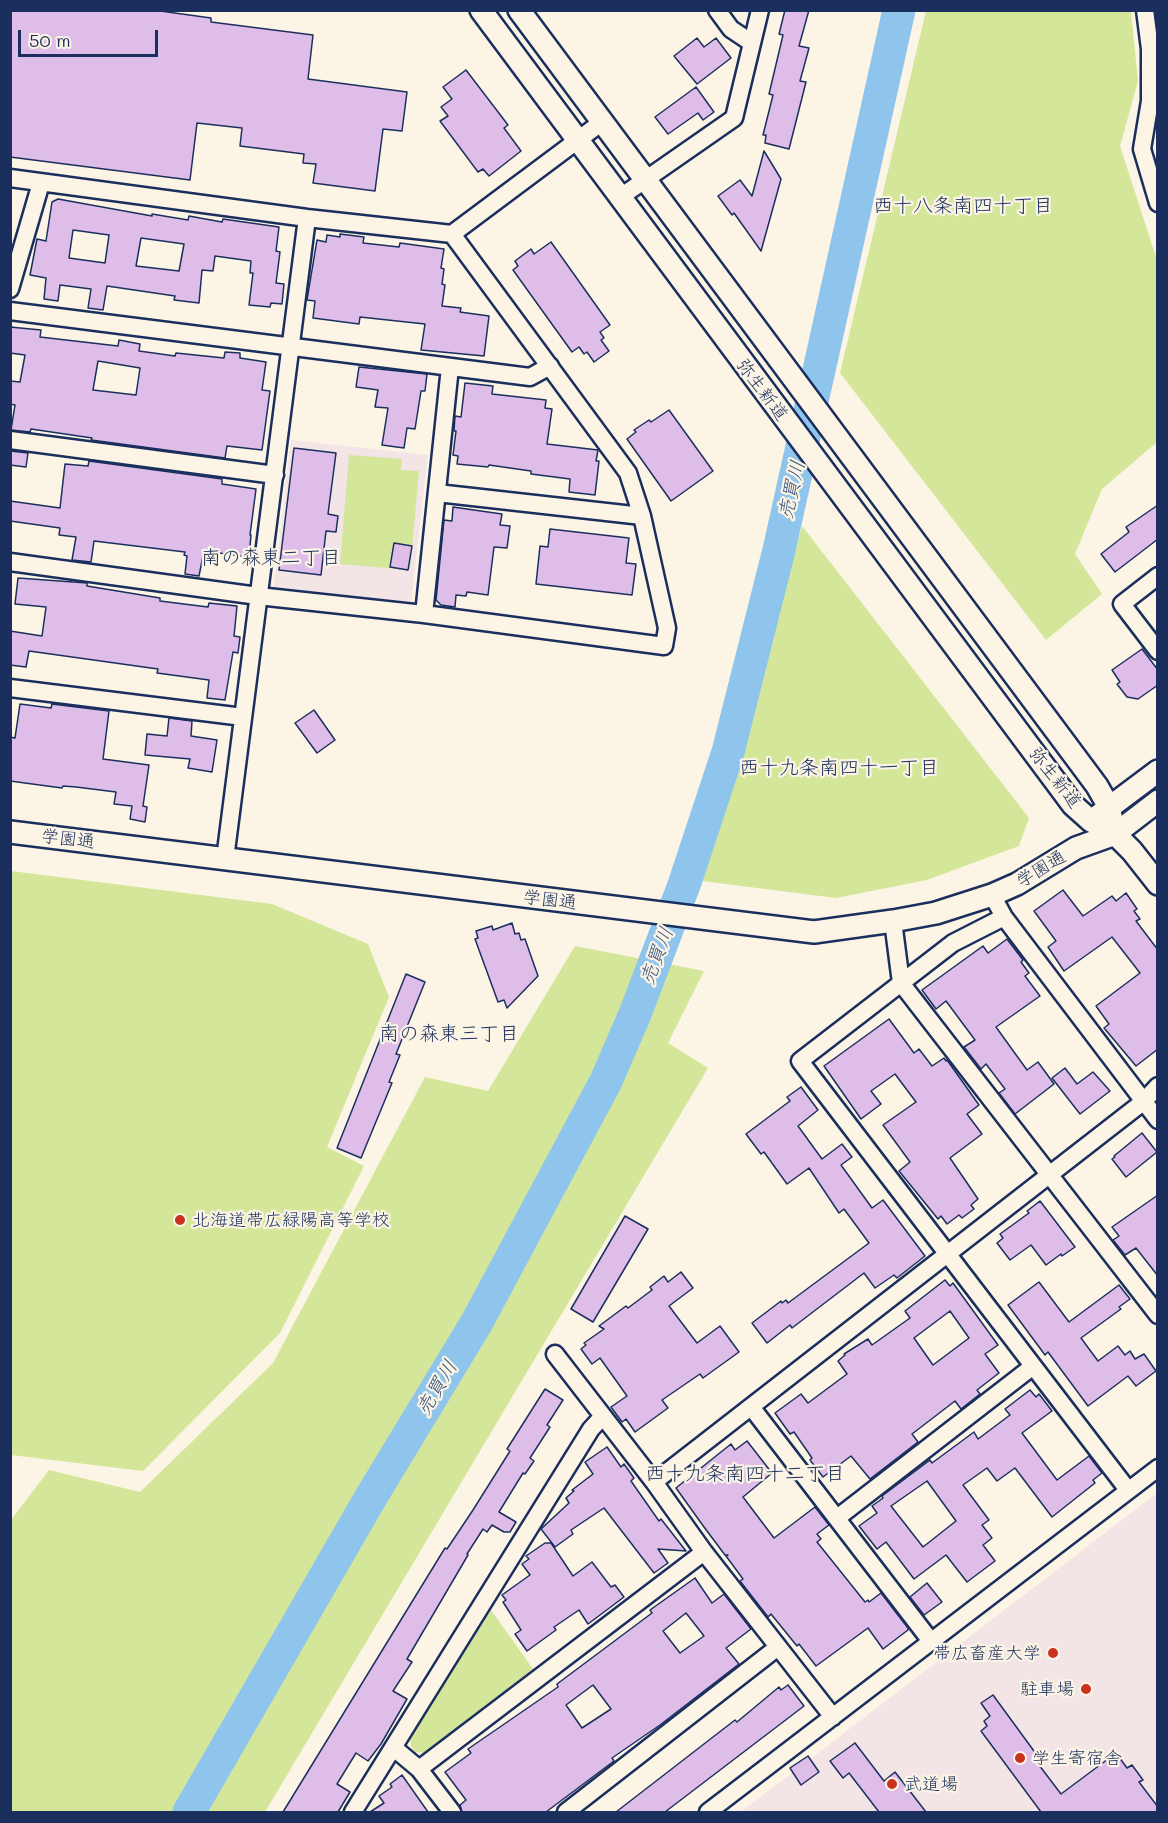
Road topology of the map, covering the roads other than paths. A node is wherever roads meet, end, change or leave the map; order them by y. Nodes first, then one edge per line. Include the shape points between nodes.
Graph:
1 (481, 10) edge
2 (519, 10) edge
3 (717, 10) edge
4 (760, 10) edge
5 (1145, 10) edge
6 (752, 43) junction
7 (1154, 46) edge
8 (602, 122) junction
9 (576, 141) junction
10 (10, 178) edge
11 (646, 181) junction
12 (41, 183) junction
13 (619, 198) junction
14 (1158, 203) edge
15 (307, 218) junction
16 (452, 234) junction
17 (10, 290) edge
18 (10, 311) edge
19 (290, 348) junction
20 (550, 366) junction
21 (450, 367) junction
22 (10, 440) edge
23 (275, 475) junction
24 (437, 493) junction
25 (642, 516) junction
26 (10, 562) edge
27 (1158, 576) edge
28 (258, 596) junction
29 (424, 614) junction
30 (1158, 651) edge
31 (10, 688) edge
32 (243, 717) junction
33 (1158, 771) edge
34 (1158, 801) edge
35 (1109, 807) junction
36 (1091, 821) junction
37 (10, 832) edge
38 (1115, 834) junction
39 (1076, 848) junction
40 (225, 859) junction
41 (1158, 884) edge
42 (992, 895) junction
43 (1004, 917) junction
44 (893, 921) junction
45 (901, 983) junction
46 (1158, 1086) edge
47 (1143, 1102) junction
48 (1158, 1120) edge
49 (1048, 1176) junction
50 (947, 1255) junction
51 (1158, 1315) edge
52 (555, 1354) dead end
53 (1032, 1367) junction
54 (752, 1408) junction
55 (603, 1416) junction
56 (1158, 1468) edge
57 (654, 1482) junction
58 (1128, 1490) junction
59 (837, 1518) junction
60 (704, 1552) junction
61 (930, 1640) junction
62 (778, 1647) junction
63 (833, 1717) junction
64 (394, 1748) junction
65 (419, 1769) junction
66 (353, 1812) edge
67 (452, 1812) edge
68 (566, 1812) edge
69 (708, 1812) edge

1 - 9 street, 弥生新道
2 - 8 street, 弥生新道
3 - 6 street via 731,29
4 - 6 street
5 - 7 street
6 - 11 street via 734,118
7 - 14 street via 1142,149
8 - 9 street
8 - 11 street, 弥生新道
9 - 13 street, 弥生新道
9 - 16 street
10 - 12 street
11 - 13 street
11 - 35 street, 弥生新道
12 - 15 street
12 - 17 street
13 - 36 street, 弥生新道 via 1073,805
15 - 16 street
15 - 19 street
16 - 20 street
18 - 19 street
19 - 21 street
19 - 23 street
20 - 21 street via 530,377
20 - 25 street via 628,473
21 - 24 street
22 - 23 street
23 - 28 street
24 - 25 street
24 - 29 street
25 - 29 street via 667,628 664,646
26 - 28 street
27 - 30 street via 1122,604
28 - 29 street
28 - 32 street
31 - 32 street
32 - 40 street
33 - 35 street, 学園通
34 - 38 street, 学園通
35 - 36 street, 学園通
35 - 38 street, 弥生新道
36 - 38 street, 弥生新道
36 - 39 street, 学園通
37 - 40 street, 学園通
38 - 39 street, 学園通
38 - 41 street
39 - 42 street, 学園通
40 - 44 street, 学園通 via 814,932
42 - 43 street
42 - 44 street, 学園通 via 936,913
43 - 45 street via 953,943
43 - 47 street
44 - 45 street
45 - 49 street
45 - 50 street via 801,1061
46 - 47 street
47 - 48 street
47 - 49 street
49 - 50 street
49 - 51 street
50 - 53 street
50 - 54 street
52 - 55 street
53 - 58 street
53 - 59 street
54 - 57 street
54 - 59 street
55 - 57 street
55 - 64 street via 591,1429
56 - 58 street
57 - 60 street
58 - 61 street
59 - 61 street
60 - 62 street
60 - 65 street
61 - 63 street
62 - 63 street
62 - 68 street
63 - 69 street
64 - 65 street
64 - 66 street
65 - 67 street

